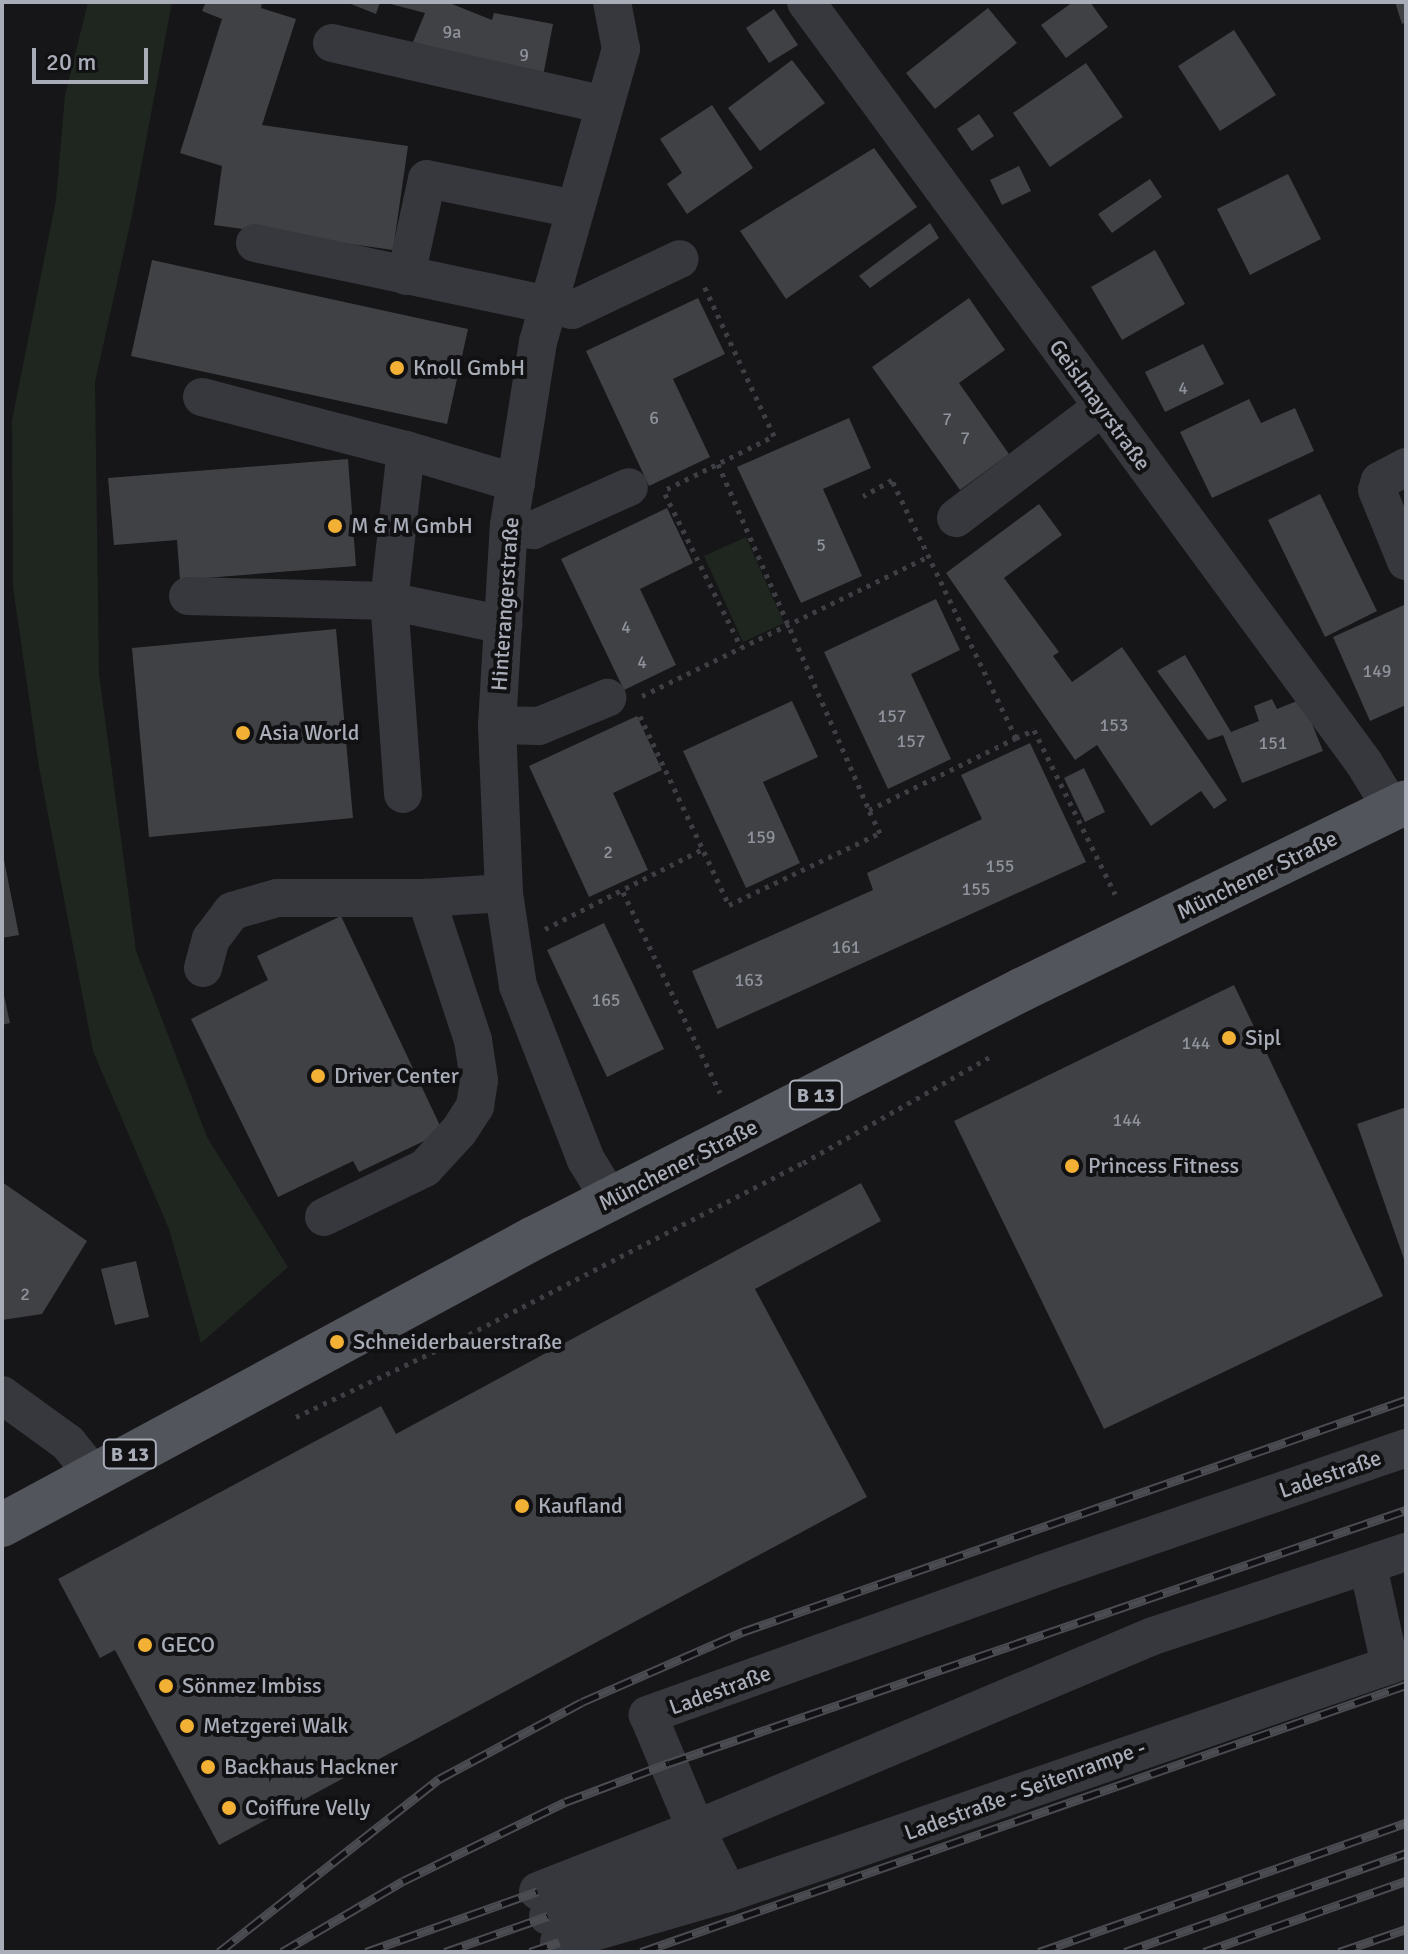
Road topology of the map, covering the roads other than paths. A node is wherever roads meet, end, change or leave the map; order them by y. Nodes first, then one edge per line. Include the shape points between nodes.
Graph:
1 (612, 2) edge
2 (806, 2) edge
3 (332, 43) dead end
4 (604, 105) junction
5 (575, 209) junction
6 (255, 243) dead end
7 (680, 259) road end
8 (406, 276) junction
9 (548, 307) junction
10 (202, 397) dead end
11 (1102, 407) junction
12 (406, 450) junction
13 (1406, 467) edge
14 (516, 483) junction
15 (646, 489) road end
16 (956, 518) dead end
17 (509, 525) junction
18 (1406, 561) edge
19 (188, 596) dead end
20 (389, 601) junction
21 (504, 625) junction
22 (620, 699) road end
23 (497, 725) junction
24 (403, 794) dead end
25 (1399, 806) edge
26 (504, 893) junction
27 (426, 898) junction
28 (203, 968) dead end
29 (533, 1028) junction
30 (473, 1040) junction
31 (610, 1199) junction
32 (324, 1217) dead end
33 (2, 1395) edge
34 (1406, 1448) edge
35 (93, 1474) junction
36 (2, 1525) edge
37 (1406, 1552) edge
38 (1368, 1566) junction
39 (1398, 1662) edge
40 (712, 1861) junction

1 - 4 street, Hinterangerstraße via 621,49
2 - 11 street, Geislmayrstraße
3 - 4 street
4 - 5 street, Hinterangerstraße
5 - 8 street via 427,179
5 - 9 street, Hinterangerstraße
6 - 8 street
7 - 9 street via 572,310
8 - 9 street
9 - 14 street, Hinterangerstraße
10 - 12 street
11 - 16 street
11 - 25 street, Geislmayrstraße
12 - 14 street
12 - 20 street
13 - 18 street via 1380,481 1377,490
14 - 17 street, Hinterangerstraße
15 - 17 street via 533,530
17 - 21 street, Hinterangerstraße
19 - 20 street
20 - 21 street
20 - 24 street
21 - 23 street, Hinterangerstraße
22 - 23 street via 539,726
23 - 26 street, Hinterangerstraße
25 - 31 main road, Münchener Straße / B 13
26 - 27 street
26 - 29 street, Hinterangerstraße via 518,986
27 - 28 street via 277,898 232,911 211,939
27 - 30 street
29 - 30 street
29 - 31 street, Hinterangerstraße via 586,1160
30 - 32 street via 479,1080 475,1106 459,1131 425,1168
31 - 35 main road, Münchener Straße / B 13
33 - 35 street via 68,1443
34 - 40 street, Ladestraße via 648,1715
35 - 36 main road, Münchener Straße / B 13
37 - 38 street
38 - 39 street
38 - 40 street via 1153,1636
39 - 40 street, Ladestraße - Seitenrampe -
40 - 40 street via 548,1916

